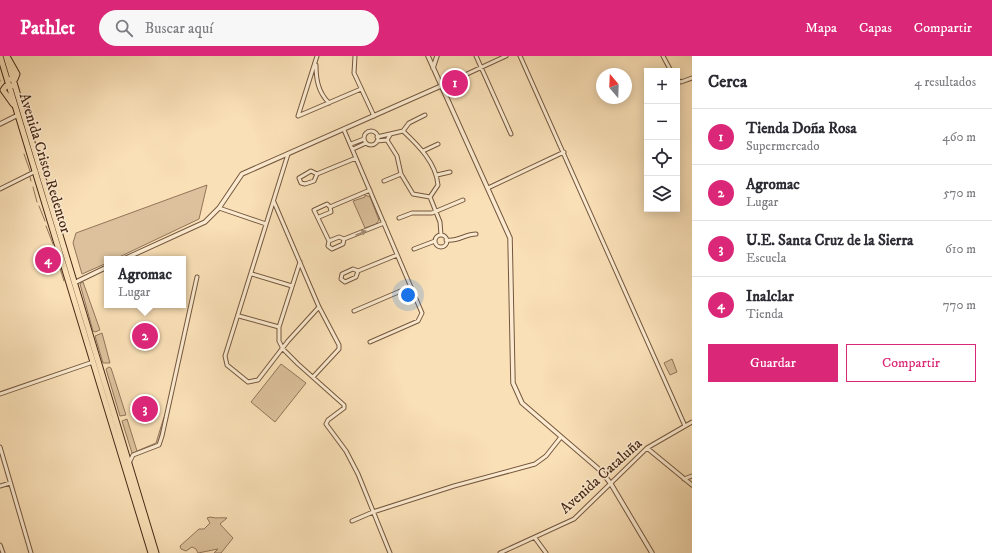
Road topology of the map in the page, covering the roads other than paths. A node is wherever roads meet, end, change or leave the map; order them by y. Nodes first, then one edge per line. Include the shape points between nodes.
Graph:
1 (1, 56) edge
2 (6, 56) edge
3 (317, 56) edge
4 (355, 56) edge
5 (428, 56) edge
6 (437, 56) edge
7 (476, 56) edge
8 (506, 56) edge
9 (520, 56) edge
10 (663, 56) edge
11 (315, 61) junction
12 (481, 67) junction
13 (433, 68) junction
14 (669, 68) edge
15 (692, 78) edge
16 (13, 79) junction
17 (680, 81) edge
18 (9, 85) junction
19 (441, 86) junction
20 (361, 89) junction
21 (330, 103) junction
22 (18, 115) junction
23 (374, 116) junction
24 (424, 116) dead end
25 (25, 121) junction
26 (0, 124) edge
27 (344, 130) junction
28 (403, 131) junction
29 (511, 134) dead end
30 (390, 135) junction
31 (364, 139) junction
32 (377, 139) junction
33 (387, 140) junction
34 (366, 143) junction
35 (351, 144) junction
36 (438, 144) dead end
37 (353, 149) junction
38 (423, 151) junction
39 (564, 152) junction
40 (288, 154) junction
41 (356, 158) junction
42 (36, 171) junction
43 (450, 172) dead end
44 (316, 174) junction
45 (401, 174) junction
46 (437, 175) junction
47 (384, 181) dead end
48 (488, 188) junction
49 (0, 189) edge
50 (370, 190) junction
51 (430, 197) junction
52 (463, 200) dead end
53 (274, 202) junction
54 (330, 207) junction
55 (219, 208) junction
56 (436, 212) junction
57 (319, 218) junction
58 (399, 218) dead end
59 (384, 223) junction
60 (266, 224) junction
61 (476, 234) dead end
62 (441, 235) junction
63 (344, 239) junction
64 (446, 240) junction
65 (329, 241) junction
66 (435, 241) junction
67 (414, 249) dead end
68 (397, 255) junction
69 (131, 256) edge
70 (300, 262) junction
71 (104, 268) edge
72 (358, 271) junction
73 (252, 274) junction
74 (197, 277) dead end
75 (74, 283) junction
76 (292, 286) junction
77 (410, 287) junction
78 (319, 306) junction
79 (354, 311) dead end
80 (239, 316) junction
81 (279, 327) junction
82 (370, 342) dead end
83 (283, 348) junction
84 (93, 362) junction
85 (314, 377) junction
86 (0, 394) edge
87 (692, 422) edge
88 (685, 426) junction
89 (561, 438) junction
90 (123, 446) junction
91 (0, 448) edge
92 (647, 448) junction
93 (133, 455) junction
94 (129, 467) junction
95 (692, 476) edge
96 (684, 479) junction
97 (10, 483) junction
98 (611, 484) junction
99 (692, 485) edge
100 (0, 486) edge
101 (373, 512) junction
102 (352, 521) dead end
103 (535, 538) junction
104 (0, 545) edge
105 (3, 553) edge
106 (31, 553) edge
107 (151, 553) edge
108 (156, 553) edge
109 (390, 553) edge
110 (500, 553) edge
111 (546, 553) edge
112 (652, 553) edge

1 - 16 highway via 9,78
1 - 18 highway, Avenida Cristo Redentor
2 - 16 highway via 17,73
3 - 11 street
4 - 20 street via 354,73
5 - 13 street
6 - 13 street
7 - 12 street
8 - 12 street
9 - 39 street
10 - 14 street
11 - 21 street via 318,85 322,95
11 - 21 street via 298,114 301,116
12 - 19 street
12 - 29 street
13 - 19 street
15 - 17 street
16 - 25 highway, Avenida Cristo Redentor
18 - 22 highway, Avenida Cristo Redentor via 3,90
18 - 25 highway via 13,89
19 - 23 street
19 - 48 street
20 - 21 street
20 - 23 street
22 - 26 street
22 - 42 highway, Avenida Cristo Redentor
23 - 27 street
24 - 28 street via 409,123
25 - 75 highway, Avenida Cristo Redentor
27 - 35 street
27 - 40 street
28 - 30 street
28 - 38 street
30 - 32 street
30 - 33 street
31 - 32 street via 368,132 373,132
31 - 34 street
31 - 35 street
32 - 33 street
32 - 34 street via 372,145
33 - 45 street via 397,156
34 - 37 street
35 - 37 street
36 - 38 street
37 - 41 street
38 - 46 street
39 - 48 street
39 - 88 street
40 - 53 street
40 - 55 street via 242,174
41 - 44 street
41 - 50 street
42 - 49 street
42 - 84 highway, Avenida Cristo Redentor
43 - 46 street
44 - 44 street via 311,171 301,176 301,183 314,181
45 - 47 street
45 - 51 street via 412,194
46 - 51 street via 438,185
48 - 89 street via 506,226 511,244 513,383 522,403
50 - 54 street
50 - 59 street
51 - 56 street
52 - 56 street
53 - 60 street
53 - 70 street
54 - 57 street via 331,212
54 - 57 street via 327,204 316,208 315,214
55 - 60 street
55 - 69 street via 205,222
56 - 58 street
56 - 62 street
57 - 65 street
63 -> 59 street
59 - 68 street
60 - 73 street
61 - 64 street via 455,241
62 - 64 street
62 - 66 street via 437,236
63 - 65 street via 338,237
63 - 65 street via 342,244 332,249 328,246
64 - 66 street via 445,246 441,247 436,245
66 - 67 street
68 - 72 street
68 - 77 street
70 - 76 street
70 - 78 street
71 - 75 street
72 - 72 street via 353,269 342,274 341,279 345,282 356,277
73 - 76 street
73 - 80 street
74 - 93 street via 159,445
75 - 90 highway, Avenida Cristo Redentor
76 - 81 street
77 - 79 street
77 - 82 street via 422,313 421,319
78 - 83 street
78 - 85 street via 338,342 339,349
80 - 81 street
80 - 83 street via 225,361 248,382 258,380
81 - 83 street via 279,342
83 - 85 street
84 - 86 street
84 - 107 highway, Avenida Cristo Redentor
85 - 101 street via 344,405 344,408 326,424 346,451
87 - 88 street, Avenida Cataluña
88 - 92 street, Avenida Cataluña
89 - 98 street via 588,458
89 - 101 street via 546,456 535,464
90 - 93 street via 130,455
90 - 94 highway, Avenida Cristo Redentor
91 - 97 street
92 - 96 street
92 - 98 street, Avenida Cataluña
93 - 94 street
94 - 108 highway, Avenida Cristo Redentor
95 - 96 street
96 - 99 street
97 - 100 street
97 - 106 street
98 - 103 street, Avenida Cataluña via 574,519
98 - 112 street
101 - 102 street
101 - 109 street
103 - 110 street, Avenida Cataluña
103 - 111 street
104 - 105 street

